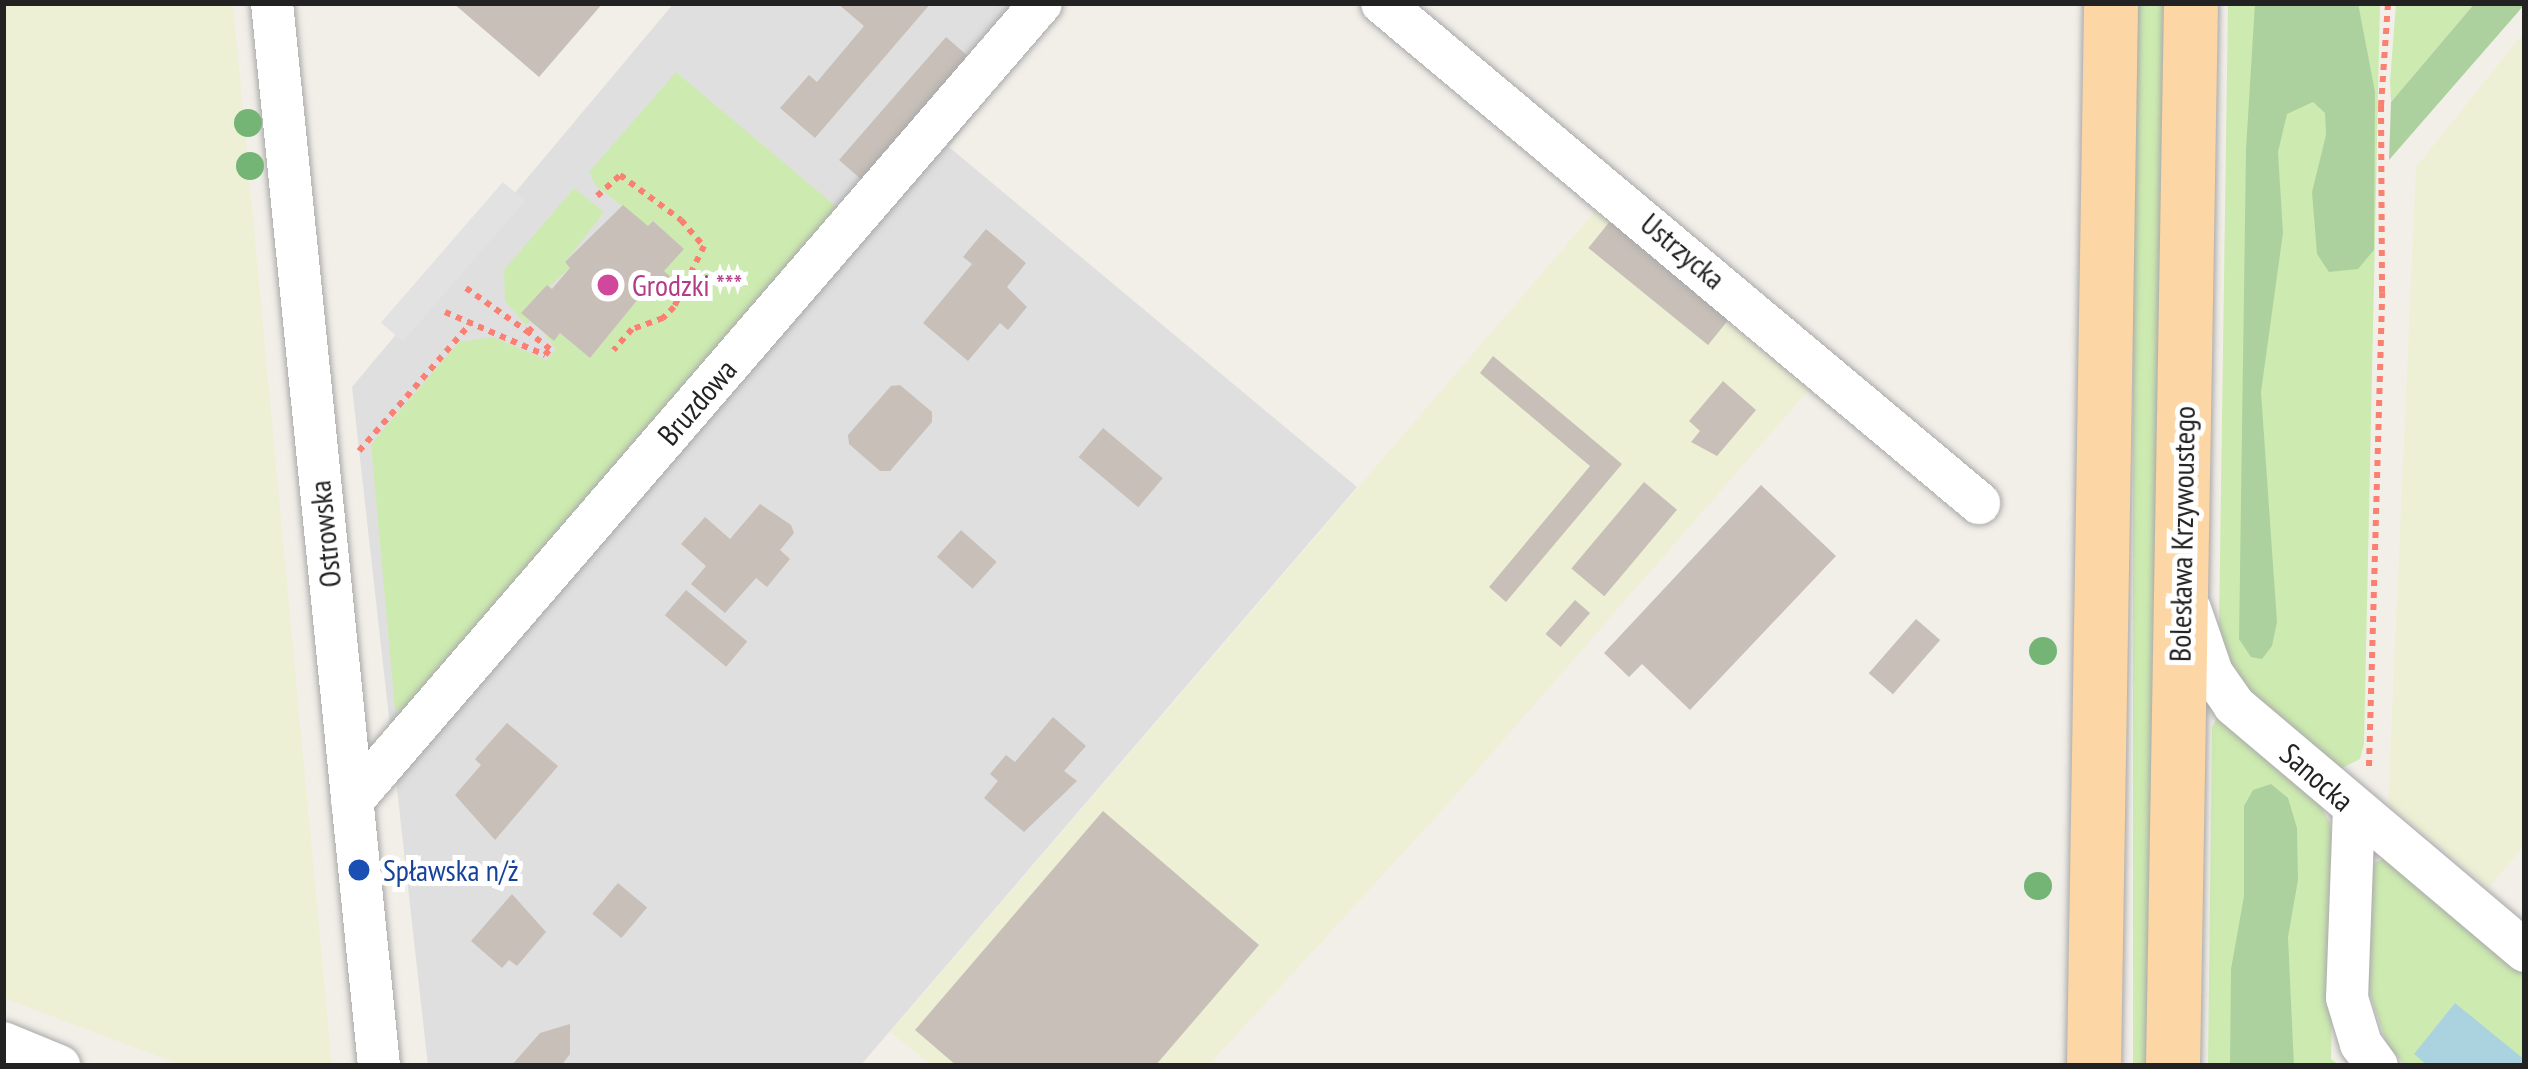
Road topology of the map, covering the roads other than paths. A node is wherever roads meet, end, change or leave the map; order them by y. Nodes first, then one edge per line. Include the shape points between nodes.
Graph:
1 (272, 3) edge
2 (1041, 3) edge
3 (2111, 3) edge
4 (2191, 3) edge
5 (1409, 11) edge
6 (1979, 503) dead end
7 (2182, 554) junction
8 (352, 801) junction
9 (2354, 808) junction
10 (2525, 951) edge
11 (379, 1066) edge
12 (2094, 1066) edge
13 (2174, 1066) edge
14 (2377, 1066) edge

1 - 8 street, Ostrowska
2 - 8 street, Bruzdowa
3 - 12 main road
4 - 7 main road, Bolesława Krzywoustego
5 - 6 street, Ustrzycka
7 - 9 street, Sanocka via 2197,636 2219,686
7 - 13 main road, Bolesława Krzywoustego
8 - 11 street, Ostrowska
9 - 10 street, Sanocka
9 - 14 street via 2347,998

